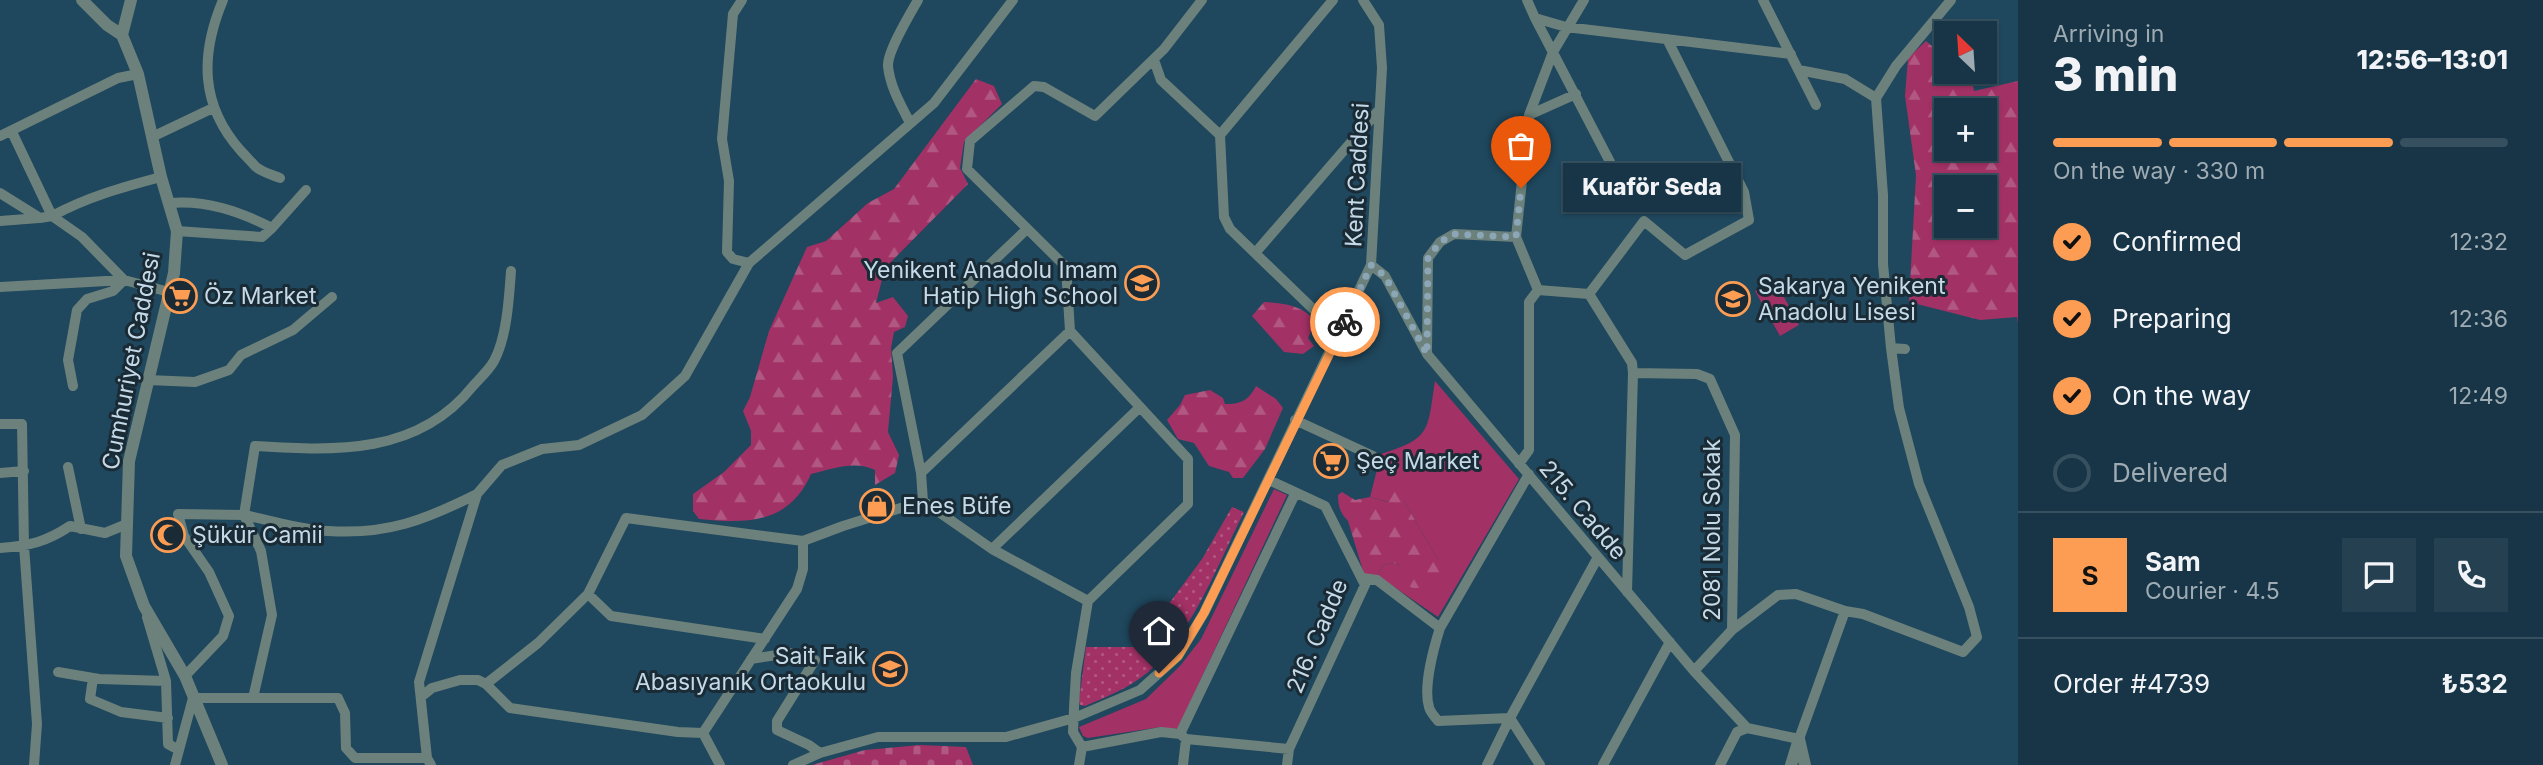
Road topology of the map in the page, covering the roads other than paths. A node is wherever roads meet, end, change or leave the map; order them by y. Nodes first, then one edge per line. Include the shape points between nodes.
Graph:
1 (82, 0) edge
2 (131, 0) edge
3 (223, 0) edge
4 (742, 0) edge
5 (918, 0) edge
6 (1013, 0) edge
7 (1202, 0) edge
8 (1333, 0) edge
9 (1363, 0) edge
10 (1527, 0) edge
11 (1584, 0) edge
12 (1763, 0) edge
13 (1951, 0) edge
14 (1535, 18) junction
15 (1566, 27) junction
16 (122, 35) junction
17 (1667, 39) junction
18 (1553, 52) junction
19 (1791, 54) junction
20 (1154, 60) junction
21 (1799, 70) junction
22 (138, 74) junction
23 (1576, 94) junction
24 (1876, 99) junction
25 (1816, 105) dead end
26 (213, 108) junction
27 (1378, 111) junction
28 (1529, 115) junction
29 (910, 123) junction
30 (12, 132) junction
31 (1220, 135) junction
32 (0, 136) edge
33 (152, 138) junction
34 (162, 177) junction
35 (281, 178) dead end
36 (1621, 183) dead end
37 (306, 190) dead end
38 (0, 192) edge
39 (170, 203) junction
40 (52, 216) junction
41 (40, 218) junction
42 (0, 220) edge
43 (272, 228) junction
44 (1027, 229) junction
45 (177, 231) junction
46 (1516, 237) junction
47 (1256, 252) junction
48 (749, 263) junction
49 (1371, 265) junction
50 (511, 271) dead end
51 (124, 280) junction
52 (0, 287) edge
53 (1538, 290) junction
54 (169, 292) junction
55 (1590, 294) junction
56 (332, 297) dead end
57 (1070, 331) junction
58 (1339, 334) junction
59 (1891, 348) junction
60 (1905, 349) dead end
61 (1427, 354) junction
62 (1633, 373) junction
63 (148, 380) junction
64 (73, 386) dead end
65 (1139, 408) junction
66 (1295, 420) junction
67 (0, 424) edge
68 (1373, 456) dead end
69 (1519, 464) junction
70 (68, 467) dead end
71 (24, 471) junction
72 (0, 473) edge
73 (921, 473) junction
74 (1529, 474) junction
75 (1269, 480) junction
76 (477, 494) junction
77 (1295, 494) junction
78 (923, 501) junction
79 (244, 515) junction
80 (127, 524) junction
81 (81, 529) junction
82 (803, 541) junction
83 (24, 546) junction
84 (0, 548) edge
85 (992, 549) junction
86 (1598, 557) junction
87 (1363, 578) junction
88 (1627, 592) junction
89 (588, 594) junction
90 (1088, 601) junction
91 (144, 606) junction
92 (1845, 611) junction
93 (1440, 628) junction
94 (1732, 630) junction
95 (765, 639) junction
96 (1670, 642) junction
97 (751, 659) junction
98 (1694, 670) junction
99 (58, 672) dead end
100 (185, 676) junction
101 (93, 678) junction
102 (166, 681) junction
103 (486, 684) junction
104 (422, 696) junction
105 (193, 698) junction
106 (253, 698) junction
107 (1074, 718) junction
108 (1510, 718) junction
109 (168, 719) junction
110 (1747, 728) junction
111 (704, 733) junction
112 (1183, 737) junction
113 (1799, 739) junction
114 (1082, 747) junction
115 (1289, 749) junction
116 (179, 750) junction
117 (820, 753) junction
118 (429, 761) edge
119 (34, 765) edge
120 (176, 765) edge
121 (222, 765) edge
122 (720, 765) edge
123 (793, 765) edge
124 (1079, 765) edge
125 (1183, 765) edge
126 (1287, 765) edge
127 (1487, 765) edge
128 (1540, 765) edge
129 (1603, 765) edge
130 (1720, 765) edge
131 (1791, 765) edge
132 (1805, 765) edge

1 - 16 street
2 - 16 street
3 - 26 street via 211,28 208,76
4 - 48 street via 733,14 722,139 729,181 727,252 733,259
5 - 29 street via 888,63 893,88
6 - 29 street via 934,103
7 - 20 street
8 - 31 street
9 - 27 street, Kent Caddesi via 1379,26
10 - 14 street
11 - 15 street
12 - 19 street
13 - 24 street via 1896,66
14 - 15 street
14 - 18 street
15 - 17 street
15 - 18 street
16 - 22 street, Cumhuriyet Caddesi
17 - 19 street
17 - 55 street via 1744,192 1749,220 1685,254 1644,221
18 - 23 street
18 - 28 street
19 - 21 street
20 - 31 street via 1161,80
20 - 44 street via 1095,116 1044,87 1034,86 970,141 967,169
21 - 24 street via 1845,79
21 - 25 street
22 - 30 street via 118,78
22 - 33 street, Cumhuriyet Caddesi
23 - 28 street
23 - 36 street
24 - 59 street
26 - 33 street
26 - 35 street via 225,133 257,168
27 - 47 street
27 - 49 street, Kent Caddesi
28 - 46 street
29 - 48 street
30 - 32 street
30 - 40 street
31 - 47 street via 1224,217 1230,229
33 - 34 street, Cumhuriyet Caddesi
34 - 39 street, Cumhuriyet Caddesi
34 - 40 street via 75,203
37 - 43 street
38 - 41 street
39 - 43 street via 193,201 239,212
39 - 45 street, Cumhuriyet Caddesi
40 - 41 street
40 - 51 street via 82,237
41 - 42 street
43 - 45 street via 262,237
44 - 57 street via 1066,267
44 - 73 street via 897,353
45 - 54 street, Cumhuriyet Caddesi
46 - 53 street
46 - 61 street via 1454,234 1440,242 1428,258
47 - 58 street
48 - 76 street via 685,376 642,415 579,445 542,449 502,465
49 - 58 street, Kent Caddesi
49 - 61 street, 215. Cadde via 1385,276
50 - 79 street via 508,313 494,360 458,405 411,435 370,446 317,450 255,446
51 - 52 street
51 - 54 street
51 - 64 street via 113,291 87,299 78,310 68,360
53 - 55 street
53 - 69 street via 1529,302 1529,450
54 - 63 street, Cumhuriyet Caddesi
55 - 62 street via 1632,363
56 - 63 street via 293,330 241,355 229,370 195,382
57 - 65 street
57 - 73 street
58 - 66 street, Kent Caddesi
59 - 60 street
59 - 92 street via 1899,408 1919,484 1977,638 1963,652
61 - 69 street, 215. Cadde
62 - 88 street
62 - 94 street, 2081 Nolu Sokak via 1697,374 1710,379 1735,435
63 - 80 street, Cumhuriyet Caddesi via 129,461
65 - 85 street
65 - 90 street via 1188,459 1188,504
66 - 68 street
66 - 75 street, Kent Caddesi
67 - 71 street via 22,424
69 - 74 street, 215. Cadde
70 - 81 street
71 - 72 street
71 - 83 street
73 - 78 street
74 - 86 street, 215. Cadde
74 - 93 street
75 - 77 street, 216. Cadde
75 - 107 street, Kent Caddesi via 1178,656 1140,690
76 - 79 street via 433,517 382,530 326,531
76 - 104 street via 419,682
77 - 87 street, 216. Cadde via 1325,506
77 - 112 street
78 - 82 street
78 - 85 street
79 - 100 street via 178,514 184,536 209,572 229,616 223,636
79 - 106 street via 261,551 272,615
80 - 81 street via 105,533
80 - 91 street, Cumhuriyet Caddesi via 126,556
81 - 83 street via 70,526 49,539
82 - 89 street via 626,518
82 - 95 street via 797,589
83 - 84 street
83 - 119 street via 37,724
85 - 90 street
86 - 88 street, 215. Cadde
86 - 108 street
87 - 93 street via 1377,580
87 - 115 street, 216. Cadde via 1365,584
88 - 96 street, 215. Cadde
89 - 95 street via 611,616
89 - 103 street via 538,643
90 - 107 street
91 - 100 street, Cumhuriyet Caddesi
91 - 102 street
92 - 94 street via 1796,594 1778,595
92 - 113 street
93 - 108 street via 1428,691 1429,709 1438,721
94 - 98 street, 2081 Nolu Sokak
95 - 97 street
96 - 98 street, 215. Cadde
96 - 129 street
97 - 111 street
97 - 117 street via 790,653 815,660 777,722 777,730
98 - 110 street, 215. Cadde
99 - 101 street
100 - 105 street, Cumhuriyet Caddesi
101 - 102 street
101 - 109 street via 90,699 121,712
102 - 109 street
103 - 104 street via 460,680
103 - 111 street via 510,708
104 - 118 street
105 - 106 street
105 - 116 street
105 - 121 street, Cumhuriyet Caddesi
106 - 118 street via 338,698 345,713 346,748 355,758
107 - 114 street via 1073,732
107 - 117 street, Kent Caddesi via 1006,737 878,737
108 - 127 street
108 - 128 street
109 - 116 street via 168,744
110 - 113 street
110 - 130 street via 1737,732
111 - 122 street
112 - 114 street via 1161,733
112 - 115 street
112 - 125 street
113 - 131 street
113 - 132 street
114 - 124 street
115 - 126 street, 216. Cadde
116 - 120 street
117 - 123 street, Kent Caddesi

